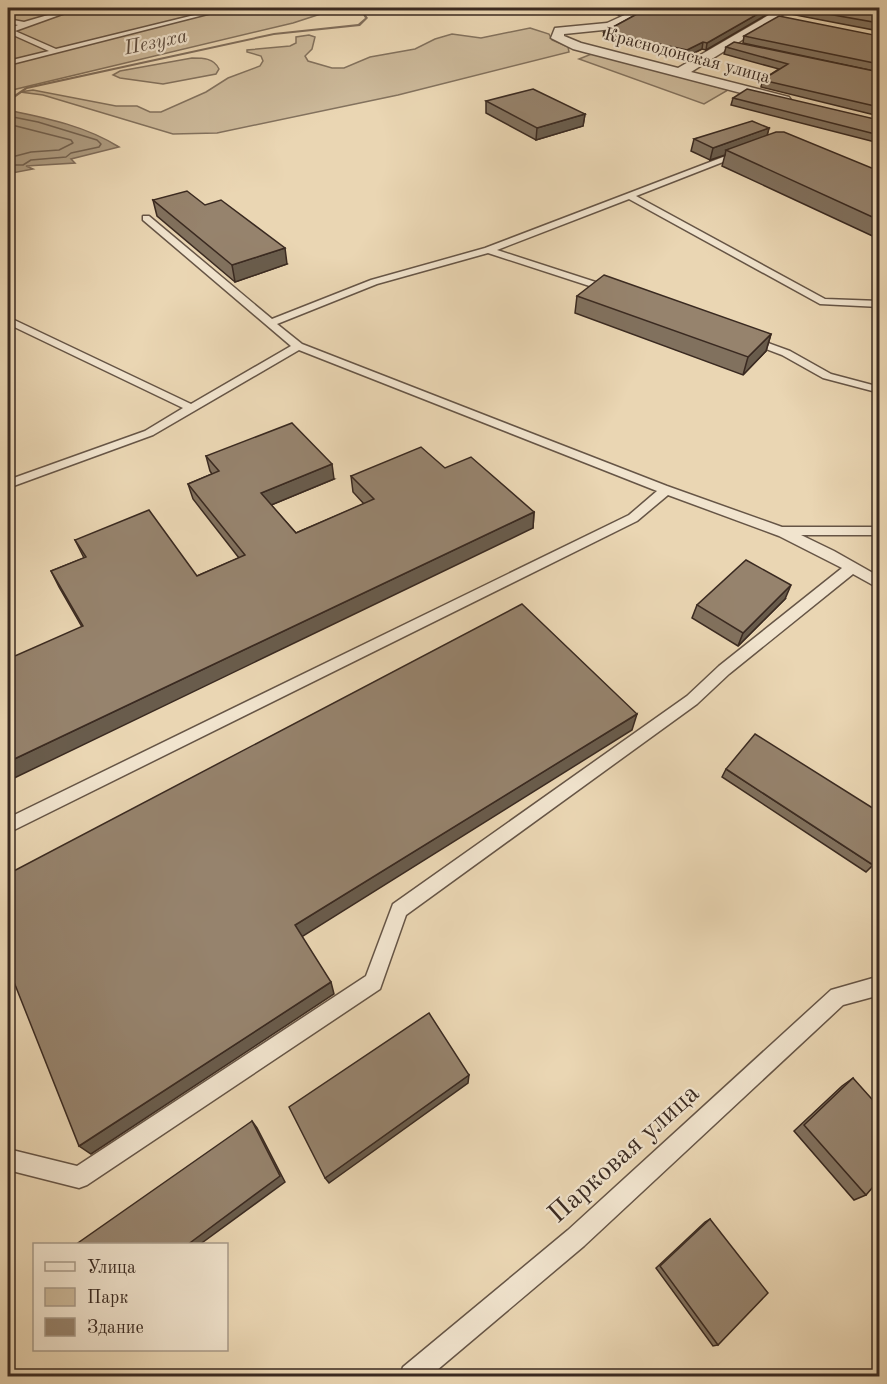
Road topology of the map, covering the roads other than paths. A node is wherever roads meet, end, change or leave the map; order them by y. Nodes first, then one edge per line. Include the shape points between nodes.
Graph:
1 (18, 8) edge
2 (76, 8) edge
3 (228, 8) edge
4 (649, 8) edge
5 (788, 8) edge
6 (8, 13) edge
7 (775, 16) junction
8 (8, 21) edge
9 (798, 21) edge
10 (24, 24) junction
11 (55, 51) junction
12 (8, 63) edge
13 (679, 73) junction
14 (802, 105) edge
15 (748, 151) edge
16 (628, 195) junction
17 (146, 218) dead end
18 (488, 250) junction
19 (621, 294) edge
20 (879, 304) edge
21 (8, 320) edge
22 (270, 323) junction
23 (742, 337) edge
24 (298, 346) junction
25 (879, 390) edge
26 (193, 409) junction
27 (8, 484) edge
28 (666, 490) junction
29 (777, 531) junction
30 (879, 531) edge
31 (852, 567) junction
32 (879, 584) edge
33 (8, 826) edge
34 (879, 985) edge
35 (8, 1160) edge
36 (412, 1377) edge

1 - 6 street
2 - 10 lane
3 - 11 lane
4 - 13 street, Краснодонская улица via 609,26 557,32 557,38
5 - 7 street
7 - 9 street
7 - 13 street
8 - 10 lane
10 - 11 lane via 11,30
11 - 12 lane
13 - 14 street, Краснодонская улица
15 - 16 lane
16 - 18 lane
16 - 20 lane via 823,302
17 - 22 lane
18 - 19 lane
18 - 22 lane via 374,282
21 - 26 lane
22 - 24 lane
23 - 25 lane via 786,352 827,376
24 - 26 lane
24 - 28 lane
26 - 27 lane via 149,434
28 - 29 lane
28 - 33 lane via 633,518
29 - 30 lane
29 - 31 lane via 830,553
31 - 32 lane
31 - 35 lane via 692,700 399,910 373,982 79,1177
34 - 36 lane, Парковая улица via 838,997 576,1238

